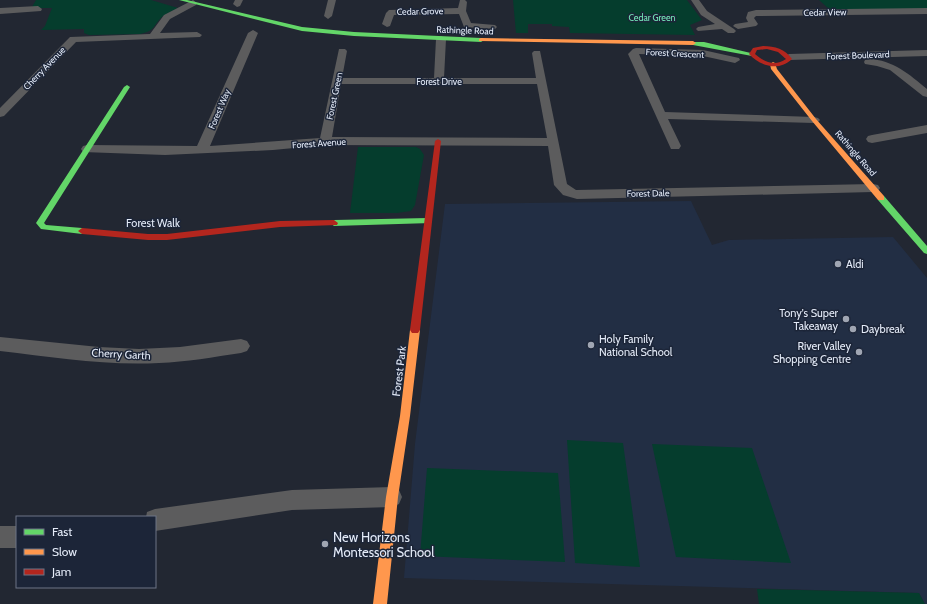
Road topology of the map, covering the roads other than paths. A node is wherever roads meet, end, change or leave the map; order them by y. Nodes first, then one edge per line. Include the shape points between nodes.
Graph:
1 (31, 0) edge
2 (181, 0) edge
3 (332, 0) edge
4 (463, 0) edge
5 (695, 0) edge
6 (194, 3) junction
7 (819, 4) dead end
8 (38, 9) dead end
9 (25, 10) junction
10 (0, 11) edge
11 (462, 11) junction
12 (927, 11) edge
13 (828, 12) junction
14 (328, 16) dead end
15 (387, 24) dead end
16 (722, 26) junction
17 (492, 27) dead end
18 (701, 30) dead end
19 (253, 33) dead end
20 (197, 35) dead end
21 (154, 36) junction
22 (441, 39) junction
23 (342, 51) dead end
24 (537, 53) dead end
25 (927, 53) edge
26 (752, 54) junction
27 (789, 56) junction
28 (736, 60) dead end
29 (773, 64) junction
30 (823, 67) dead end
31 (337, 81) junction
32 (439, 81) junction
33 (541, 81) junction
34 (127, 87) dead end
35 (927, 94) edge
36 (4, 104) edge
37 (0, 114) edge
38 (660, 115) junction
39 (814, 120) junction
40 (927, 128) edge
41 (872, 139) dead end
42 (438, 140) junction
43 (325, 141) junction
44 (552, 142) junction
45 (674, 146) dead end
46 (86, 149) junction
47 (202, 150) junction
48 (872, 188) junction
49 (428, 221) junction
50 (927, 251) edge
51 (0, 344) edge
52 (241, 346) dead end
53 (392, 497) junction
54 (156, 520) edge
55 (0, 537) edge
56 (16, 537) edge
57 (380, 604) edge

1 - 9 street
2 - 6 street, Rathingle Road
3 - 14 street
4 - 11 street
5 - 16 street via 704,13
6 - 21 street via 167,17
6 - 22 street, Rathingle Road via 302,29
7 - 13 street
8 - 9 street
9 - 10 street
11 - 15 street, Cedar Grove via 392,12
11 - 17 street via 467,25
12 - 13 street, Cedar View
13 - 16 street, Cedar View via 751,14 750,18 754,24 734,28
16 - 18 street
19 - 47 street, Forest Way
20 - 21 street, Cherry Avenue
21 - 36 street, Cherry Avenue via 79,34
22 - 26 street, Rathingle Road via 685,43 704,44
22 - 32 street
23 - 31 street, Forest Green
24 - 33 street, Forest Dale
25 - 27 street, Forest Boulevard
26 - 27 street via 755,49 770,48
26 - 29 street, Rathingle Road via 761,61
27 - 29 street via 784,64
28 - 38 street, Forest Crescent via 704,53 636,51 633,54
29 - 39 street, Rathingle Road via 774,69
30 - 35 street via 828,64 859,62 885,64
31 - 32 street, Forest Drive
31 - 43 street, Forest Green
32 - 33 street, Forest Drive
33 - 44 street, Forest Dale
34 - 46 street, Forest Walk
36 - 37 street, Cherry Avenue
38 - 39 street
38 - 45 street, Forest Crescent
39 - 48 street, Rathingle Road
40 - 41 street
42 - 43 street, Forest Avenue
42 - 44 street, Forest Avenue
42 - 49 street, Forest Park
43 - 47 street, Forest Avenue
44 - 48 street, Forest Dale via 560,185 563,190 570,193
46 - 47 street, Forest Avenue
46 - 49 street, Forest Walk via 42,219 40,223 44,227 167,237 280,224
48 - 50 street, Rathingle Road
49 - 53 street, Forest Park via 406,416
51 - 52 street, Cherry Garth via 138,356 160,356
53 - 54 street via 292,500
53 - 57 street, Forest Park
55 - 56 street

